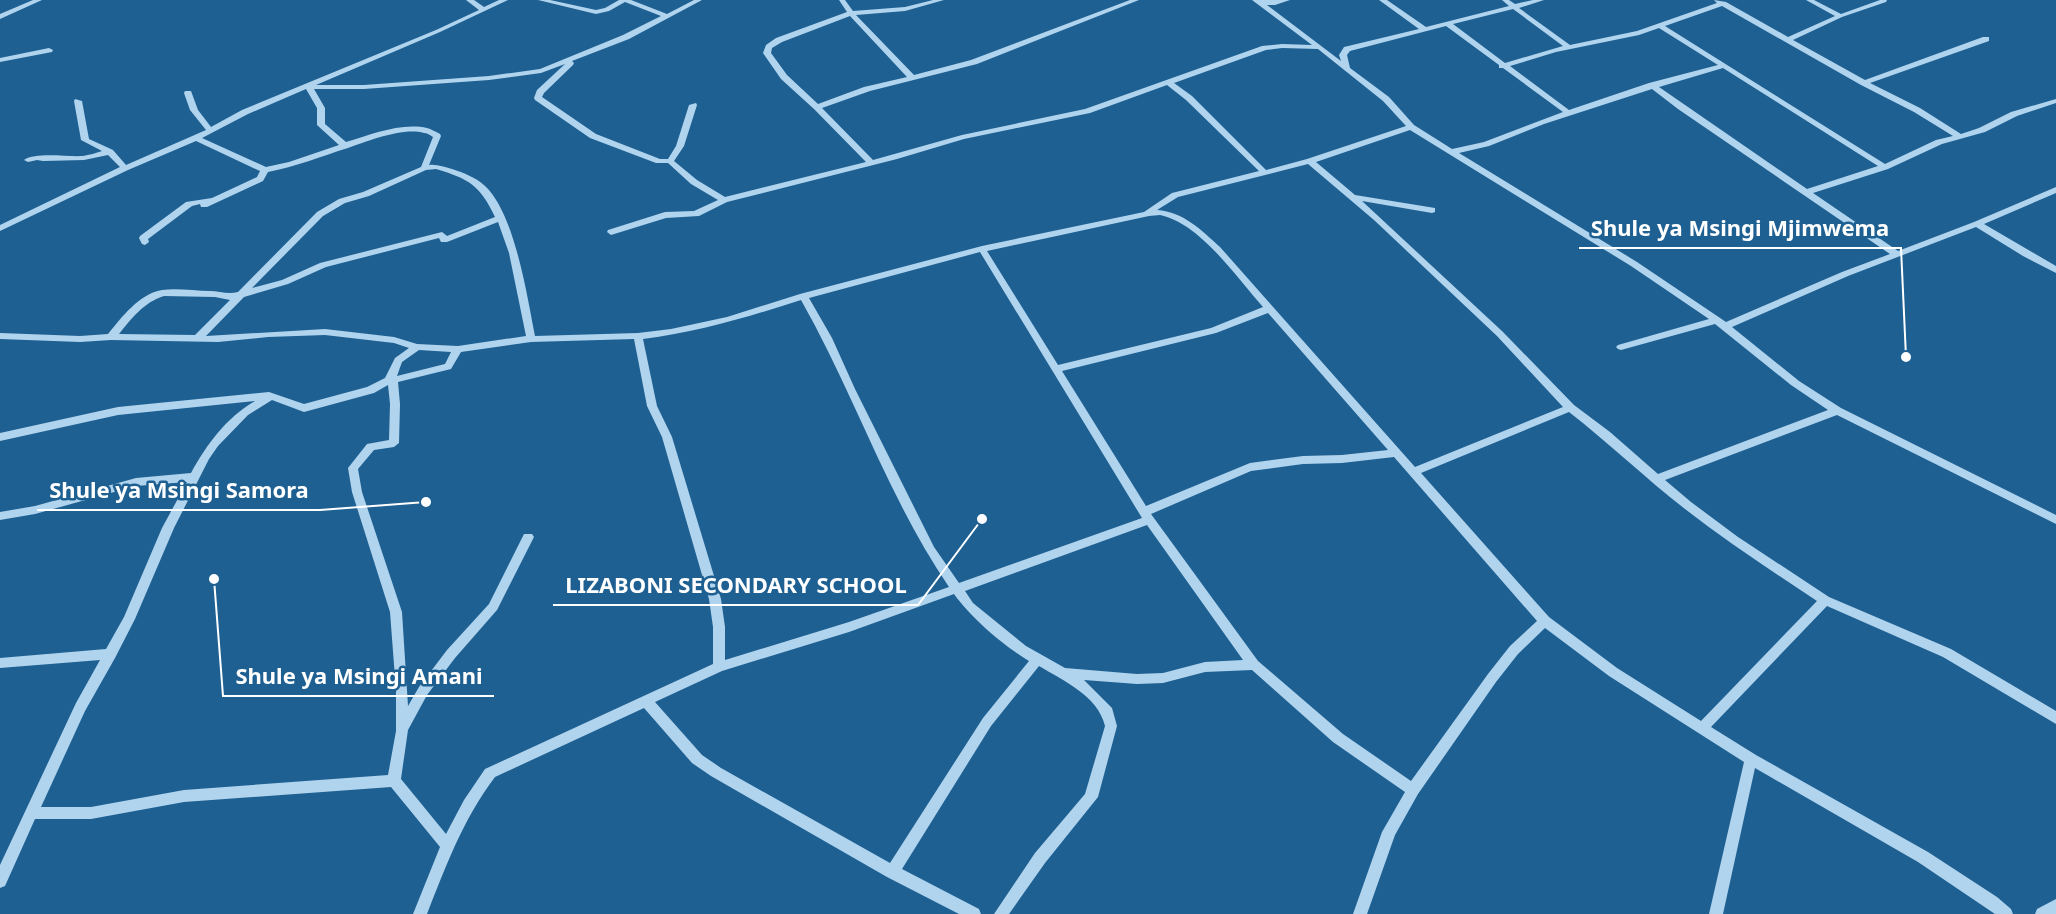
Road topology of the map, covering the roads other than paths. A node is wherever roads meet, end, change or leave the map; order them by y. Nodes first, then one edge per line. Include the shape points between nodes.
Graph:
1 (39, 0) edge
2 (470, 0) edge
3 (506, 0) edge
4 (541, 0) edge
5 (624, 0) edge
6 (699, 0) edge
7 (842, 0) edge
8 (942, 0) edge
9 (1136, 0) edge
10 (1287, 0) edge
11 (1382, 0) edge
12 (1505, 0) edge
13 (1541, 0) edge
14 (1809, 0) edge
15 (1884, 1) edge
16 (1258, 2) edge
17 (1721, 2) edge
18 (1514, 6) junction
19 (484, 10) junction
20 (850, 13) junction
21 (667, 16) junction
22 (1840, 16) junction
23 (0, 17) edge
24 (1449, 25) junction
25 (1660, 26) junction
26 (1426, 30) junction
27 (1986, 39) dead end
28 (1788, 40) junction
29 (1320, 47) junction
30 (1568, 47) junction
31 (49, 50) dead end
32 (0, 60) edge
33 (572, 60) junction
34 (1502, 66) junction
35 (1723, 66) junction
36 (1347, 69) junction
37 (913, 78) junction
38 (1168, 82) junction
39 (1864, 83) junction
40 (1652, 85) junction
41 (307, 88) junction
42 (188, 93) dead end
43 (2056, 100) edge
44 (78, 101) dead end
45 (693, 105) dead end
46 (818, 107) junction
47 (1569, 113) junction
48 (1411, 127) junction
49 (210, 130) junction
50 (1959, 136) junction
51 (196, 138) junction
52 (345, 146) junction
53 (1453, 151) junction
54 (110, 152) junction
55 (28, 160) dead end
56 (670, 161) junction
57 (1310, 161) junction
58 (871, 162) junction
59 (1884, 167) junction
60 (125, 168) junction
61 (424, 168) junction
62 (265, 170) junction
63 (1265, 173) junction
64 (2056, 190) edge
65 (1808, 192) junction
66 (1350, 196) junction
67 (218, 198) junction
68 (724, 200) junction
69 (204, 204) dead end
70 (1432, 210) dead end
71 (1147, 213) junction
72 (500, 218) junction
73 (1977, 224) junction
74 (0, 228) edge
75 (611, 232) dead end
76 (145, 242) dead end
77 (982, 249) junction
78 (1895, 253) junction
79 (2056, 270) edge
80 (241, 294) junction
81 (802, 296) junction
82 (1268, 309) junction
83 (1721, 323) junction
84 (638, 336) junction
85 (111, 337) junction
86 (2, 338) edge
87 (197, 339) junction
88 (531, 339) junction
89 (417, 347) junction
90 (1621, 347) dead end
91 (458, 350) junction
92 (1055, 369) junction
93 (392, 377) junction
94 (271, 396) junction
95 (1570, 408) junction
96 (1837, 411) junction
97 (0, 437) edge
98 (1396, 453) junction
99 (1413, 472) junction
100 (195, 477) junction
101 (1658, 479) junction
102 (0, 516) edge
103 (1147, 516) junction
104 (2056, 520) edge
105 (528, 537) dead end
106 (957, 589) junction
107 (1825, 600) junction
108 (1545, 621) junction
109 (111, 654) junction
110 (1038, 659) junction
111 (0, 663) edge
112 (1254, 665) junction
113 (719, 667) junction
114 (1065, 673) junction
115 (646, 701) junction
116 (2056, 718) edge
117 (1702, 728) junction
118 (402, 731) junction
119 (1751, 759) junction
120 (394, 781) junction
121 (1413, 790) junction
122 (33, 813) junction
123 (448, 846) junction
124 (892, 872) junction
125 (0, 881) edge
126 (2056, 906) edge
127 (420, 914) edge
128 (974, 914) edge
129 (1001, 914) edge
130 (1360, 914) edge
131 (1716, 914) edge
132 (2006, 914) edge
133 (2042, 914) edge

1 - 23 street
2 - 19 street
3 - 19 street
4 - 5 street via 601,12
5 - 21 street
6 - 21 street
7 - 20 street
8 - 20 street via 905,9
9 - 37 street via 1006,51
10 - 16 street
11 - 26 street
12 - 18 street
13 - 18 street
14 - 22 street
15 - 22 street
16 - 29 street
17 - 25 street
17 - 28 street
18 - 24 street
18 - 30 street
19 - 41 street
20 - 37 street
20 - 46 street via 769,47 767,53 784,77
21 - 33 street
22 - 28 street
24 - 26 street
24 - 34 street
25 - 30 street
25 - 35 street
26 - 36 street via 1347,49 1343,55
27 - 39 street
28 - 39 street
29 - 36 street
29 - 38 street via 1265,48
30 - 34 street
31 - 32 street
33 - 41 street via 542,71 489,78
33 - 56 street via 538,98 593,136 659,161
34 - 47 street
35 - 40 street
35 - 59 street
36 - 48 street via 1386,99
37 - 46 street
38 - 58 street via 1087,111 962,137
38 - 63 street
39 - 50 street
40 - 47 street
40 - 65 street
41 - 49 street
41 - 52 street via 321,108 321,125
42 - 49 street via 194,110
43 - 50 street
44 - 54 street via 85,140
45 - 56 street via 680,146
46 - 58 street
47 - 53 street via 1475,148
48 - 53 street
48 - 57 street
49 - 51 street
50 - 59 street
51 - 60 street
51 - 62 street
52 - 61 street via 401,130 427,129 437,139
52 - 62 street
53 - 83 street
54 - 55 street via 84,158
54 - 60 street
56 - 68 street
57 - 63 street
57 - 66 street
58 - 68 street
59 - 65 street
60 - 74 street
61 - 72 street via 436,167 464,175 482,188
61 - 80 street via 320,214
62 - 67 street via 260,179
63 - 71 street via 1175,195
64 - 73 street
65 - 78 street
66 - 70 street
66 - 95 street via 1500,334
67 - 69 street
67 - 76 street via 189,204 143,238
68 - 75 street via 696,214 665,215
71 - 77 street
71 - 82 street via 1167,213 1187,223 1217,249
72 - 80 street via 444,240 442,235 411,241 323,265 285,282
72 - 88 street via 513,253
73 - 78 street
73 - 79 street
77 - 81 street
77 - 92 street
78 - 83 street
80 - 85 street via 232,297 163,293 151,297 130,314
80 - 87 street
81 - 84 street via 728,320
81 - 106 street via 827,338 930,550
82 - 92 street via 1213,331
82 - 98 street
83 - 90 street
83 - 96 street via 1795,383
84 - 88 street
84 - 113 street via 652,406 667,437 715,599
85 - 86 street
85 - 87 street
87 - 89 street via 325,332 394,340
88 - 91 street
89 - 91 street
89 - 93 street via 398,360
91 - 93 street via 448,367
92 - 103 street
93 - 94 street via 370,390 304,408
93 - 118 street via 394,443 371,447 353,468 357,492 396,612
94 - 97 street via 118,411
94 - 100 street via 244,412 229,427
95 - 99 street
95 - 101 street
96 - 101 street
96 - 104 street
98 - 99 street
98 - 103 street via 1250,467
99 - 108 street
100 - 102 street via 136,482
100 - 109 street
101 - 107 street via 1734,540
103 - 106 street
103 - 112 street
105 - 118 street via 493,607 423,691
106 - 110 street via 969,606
106 - 113 street
107 - 116 street via 1947,653
107 - 117 street
108 - 117 street via 1589,656
108 - 121 street via 1492,678
109 - 111 street
109 - 122 street via 80,707
110 - 114 street
110 - 124 street via 987,722
112 - 114 street via 1205,667 1163,678
112 - 121 street via 1338,738
113 - 115 street
114 - 129 street via 1092,693 1108,712 1112,726 1105,753 1091,797 1040,858
115 - 123 street via 490,773 477,788
115 - 124 street via 697,759
117 - 119 street
118 - 120 street
119 - 131 street
119 - 132 street via 1923,857
120 - 122 street via 184,796 91,813
120 - 123 street
121 - 130 street via 1389,832
122 - 125 street
123 - 127 street
124 - 128 street
126 - 133 street

